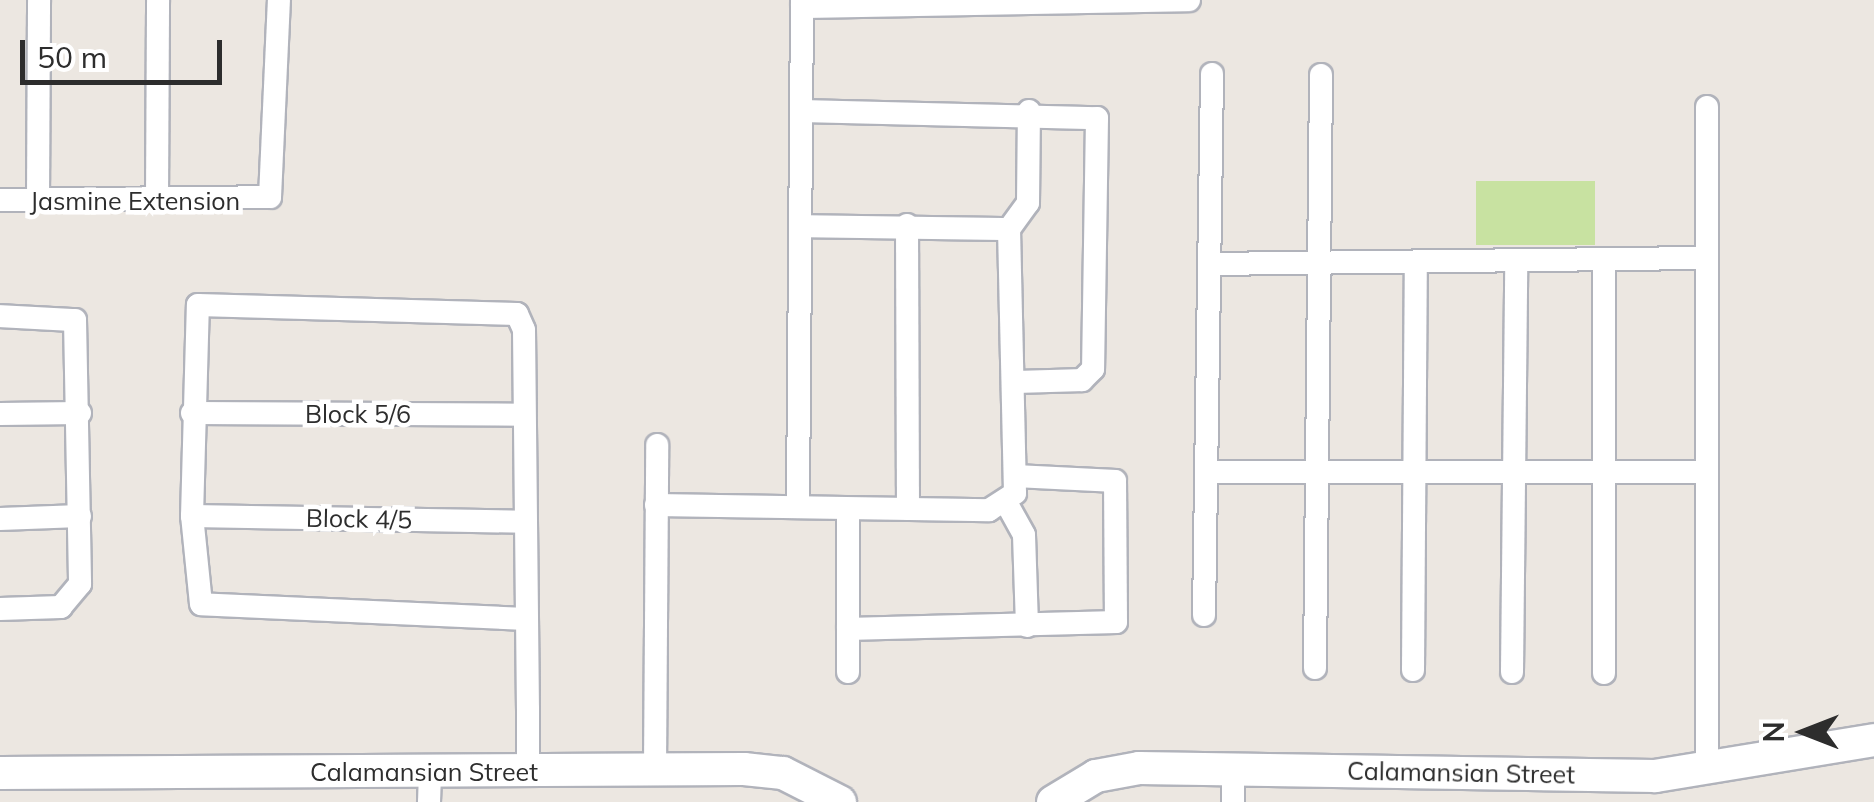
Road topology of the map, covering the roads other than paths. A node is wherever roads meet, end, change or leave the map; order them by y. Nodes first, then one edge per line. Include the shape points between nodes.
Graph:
1 (39, 0) edge
2 (158, 0) edge
3 (279, 0) edge
4 (1189, 0) edge
5 (802, 4) edge
6 (1212, 74) dead end
7 (1321, 75) dead end
8 (1707, 107) dead end
9 (802, 110) junction
10 (1029, 112) junction
11 (0, 200) edge
12 (38, 200) junction
13 (157, 200) junction
14 (907, 224) junction
15 (801, 226) junction
16 (1008, 228) junction
17 (1706, 258) junction
18 (1604, 260) junction
19 (1516, 261) junction
20 (1416, 262) junction
21 (1319, 263) junction
22 (1209, 264) junction
23 (0, 316) edge
24 (1018, 382) junction
25 (80, 413) junction
26 (192, 413) junction
27 (0, 414) edge
28 (524, 415) junction
29 (657, 445) dead end
30 (1206, 472) junction
31 (1317, 472) junction
32 (1415, 472) junction
33 (1514, 472) junction
34 (1604, 472) junction
35 (1706, 472) junction
36 (1016, 476) junction
37 (798, 502) junction
38 (1007, 504) junction
39 (656, 505) junction
40 (908, 509) junction
41 (848, 510) junction
42 (80, 516) junction
43 (192, 516) junction
44 (0, 519) edge
45 (525, 522) junction
46 (0, 610) edge
47 (1204, 615) dead end
48 (526, 619) junction
49 (1028, 626) junction
50 (848, 628) junction
51 (1316, 668) dead end
52 (1413, 670) dead end
53 (848, 672) dead end
54 (1512, 672) dead end
55 (1604, 673) dead end
56 (1874, 740) edge
57 (655, 768) junction
58 (1707, 768) junction
59 (528, 771) junction
60 (0, 773) edge
61 (430, 787) edge
62 (1233, 787) edge
63 (1655, 789) edge
64 (840, 802) edge
65 (1052, 802) edge

1 - 12 street
2 - 13 street
3 - 13 street, Jasmine Extension via 270,197
4 - 5 street
5 - 9 street
6 - 22 street
7 - 21 street
8 - 17 street
9 - 10 street
9 - 15 street
10 - 16 street via 1028,203
10 - 24 street via 1098,122 1094,362 1082,380
11 - 12 street, Jasmine Extension
12 - 13 street, Jasmine Extension
14 - 15 street
14 - 16 street
14 - 40 street
15 - 37 street
16 - 24 street
17 - 18 street
17 - 35 street
18 - 19 street
18 - 34 street
19 - 20 street
19 - 33 street
20 - 21 street
20 - 32 street
21 - 22 street
21 - 31 street
22 - 30 street
23 - 25 street via 75,320
24 - 36 street
25 - 27 street
25 - 42 street
26 - 28 street, Block 5/6
26 - 28 street via 193,320 198,305 212,300 517,314
26 - 43 street
28 - 45 street
29 - 39 street
30 - 31 street
30 - 47 street
31 - 32 street
31 - 51 street
32 - 33 street
32 - 52 street
33 - 34 street
33 - 54 street
34 - 35 street
34 - 55 street
35 - 58 street
36 - 38 street
36 - 49 street via 1106,477 1118,491 1116,622
37 - 39 street
37 - 41 street
38 - 40 street
38 - 49 street via 1026,546
39 - 57 street
40 - 41 street
41 - 50 street
42 - 44 street
42 - 46 street via 74,602
43 - 45 street, Block 4/5
43 - 48 street via 201,604
45 - 48 street
48 - 59 street
49 - 50 street
50 - 53 street
56 - 58 street, Calamansian Street
57 - 59 street, Calamansian Street
57 - 64 street, Calamansian Street via 783,773
58 - 63 street, Calamansian Street
59 - 61 street, Calamansian Street
60 - 61 street, Calamansian Street
62 - 63 street, Calamansian Street
62 - 65 street, Calamansian Street via 1125,771

